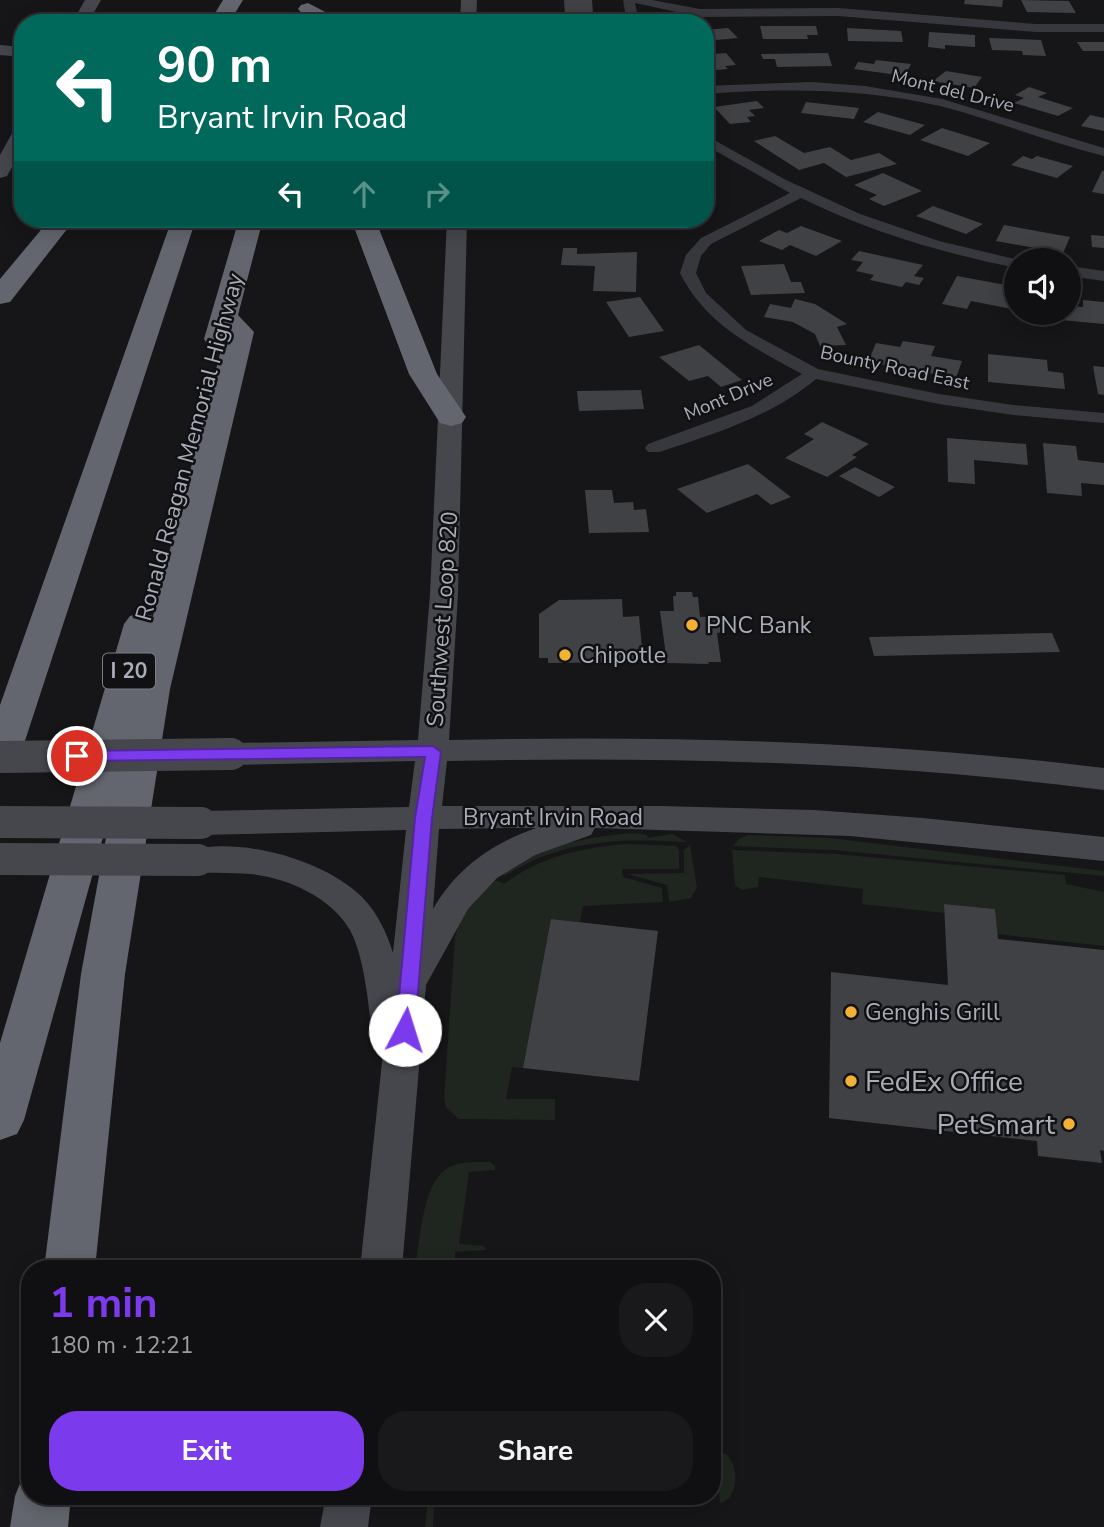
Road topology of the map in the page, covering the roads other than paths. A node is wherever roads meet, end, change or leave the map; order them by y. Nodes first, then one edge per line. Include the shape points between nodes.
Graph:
1 (639, 0) edge
2 (837, 6) edge
3 (700, 13) junction
4 (697, 14) edge
5 (1104, 28) edge
6 (714, 89) edge
7 (714, 145) edge
8 (14, 146) edge
9 (1104, 152) edge
10 (0, 172) edge
11 (799, 194) junction
12 (56, 228) edge
13 (181, 228) edge
14 (249, 228) edge
15 (366, 228) edge
16 (457, 228) edge
17 (1004, 260) edge
18 (1081, 273) edge
19 (1104, 276) edge
20 (0, 296) edge
21 (225, 316) junction
22 (813, 373) junction
23 (451, 417) junction
24 (1104, 418) edge
25 (654, 448) dead end
26 (433, 752) junction
27 (1, 754) edge
28 (1104, 779) edge
29 (624, 817) junction
30 (424, 818) junction
31 (0, 822) edge
32 (1104, 849) edge
33 (0, 859) edge
34 (410, 982) junction
35 (401, 1078) junction
36 (0, 1120) edge
37 (70, 1260) edge
38 (382, 1260) edge
39 (42, 1505) edge
40 (348, 1505) edge
41 (39, 1527) edge
42 (344, 1527) edge

1 - 3 street
2 - 3 street
2 - 5 street via 1036,28
3 - 4 street
6 - 9 street, Mont del Drive via 792,85 881,91 960,108
7 - 11 street
8 - 10 main road
11 - 17 street via 919,240
11 - 22 street, Bounty Road East via 706,241 694,255 688,273 699,295 740,333
12 - 20 highway
13 - 27 highway
14 - 21 highway, Ronald Reagan Memorial Highway / I 20
15 - 23 highway via 423,374
16 - 23 main road, Southwest Loop 820
18 - 19 street
21 - 36 highway, Ronald Reagan Memorial Highway / I 20 via 96,793
21 - 37 highway via 240,332 152,689 103,974
22 - 24 street, Bounty Road East via 952,401
22 - 25 street, Mont Drive via 772,404
23 - 26 main road, Southwest Loop 820
26 - 27 main road, bridge
26 - 28 main road via 765,750
26 - 30 main road, Southwest Loop 820
29 - 30 main road, Bryant Irvin Road
29 - 32 main road, Bryant Irvin Road via 816,822
29 - 34 main road via 543,838 486,868 459,897
30 - 31 main road, Bryant Irvin Road, bridge
30 - 34 main road, Southwest Loop 820
33 - 35 main road, bridge via 270,864 328,889 367,929 376,952
34 - 35 main road, Southwest Loop 820
35 - 38 main road, Southwest Loop 820
39 - 41 highway
40 - 42 main road

